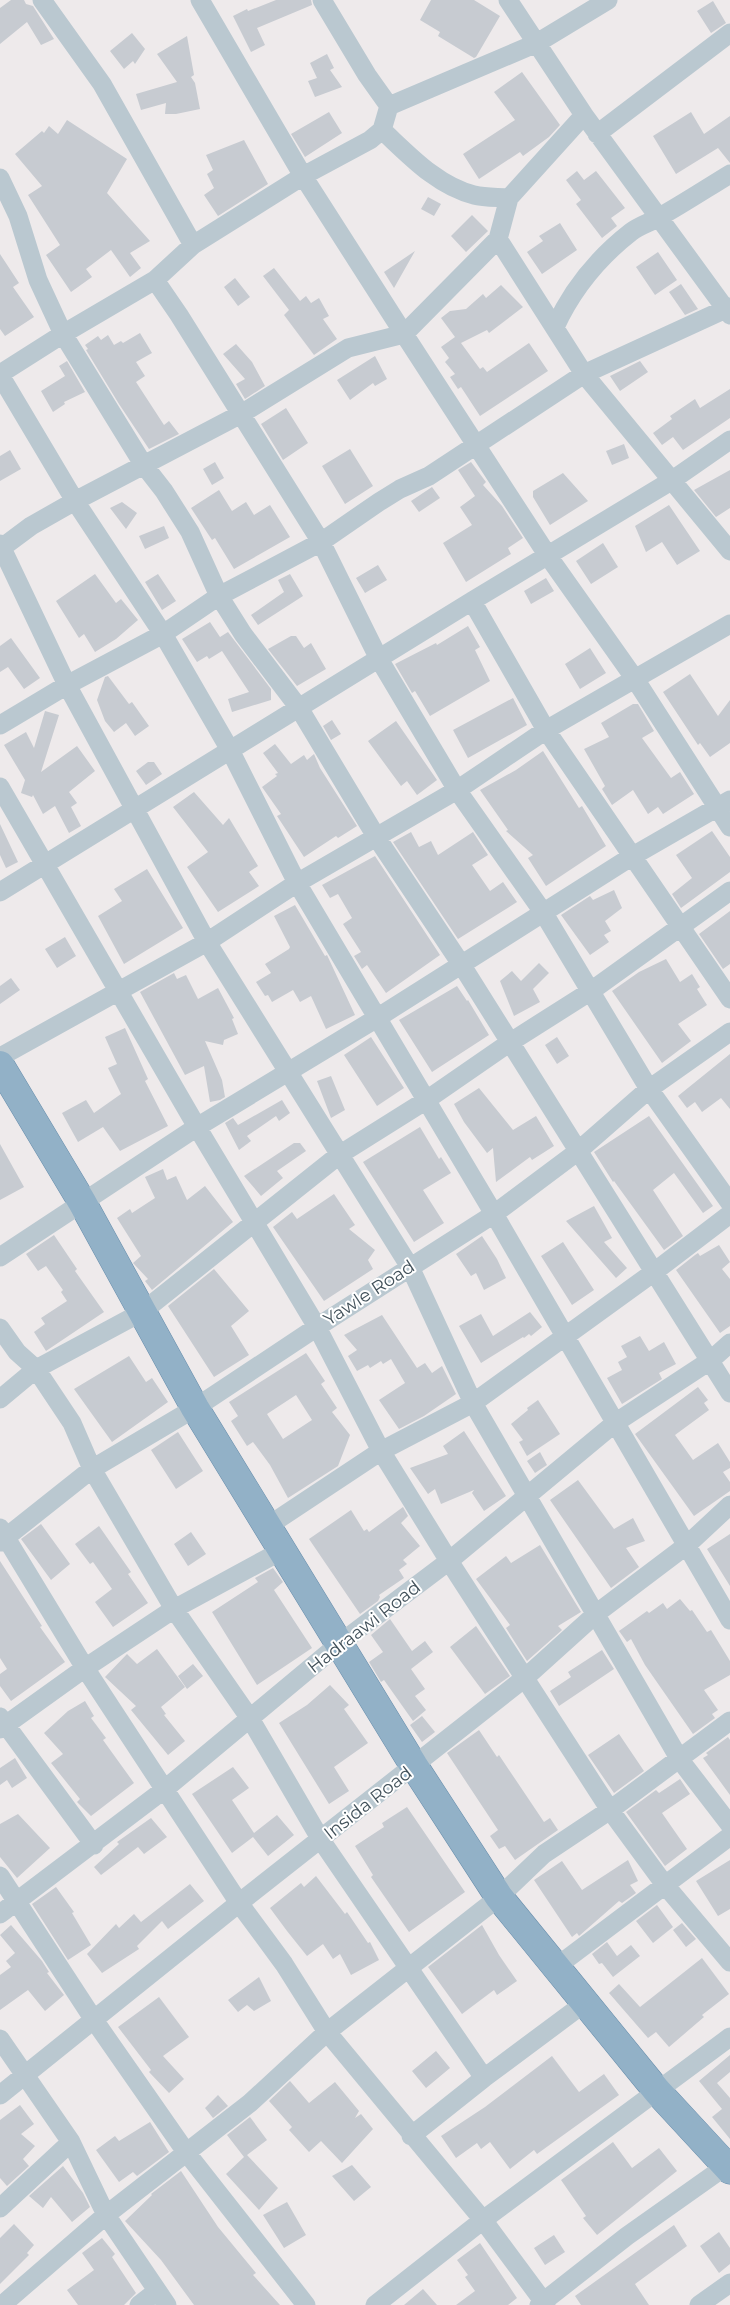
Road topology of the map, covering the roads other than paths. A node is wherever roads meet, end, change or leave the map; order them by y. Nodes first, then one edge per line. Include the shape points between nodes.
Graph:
1 (42, 0) edge
2 (200, 0) edge
3 (322, 0) edge
4 (508, 0) edge
5 (608, 0) edge
6 (730, 32) edge
7 (537, 43) junction
8 (389, 106) junction
9 (584, 115) junction
10 (382, 130) junction
11 (597, 134) junction
12 (730, 174) edge
13 (303, 176) junction
14 (0, 178) edge
15 (509, 198) junction
16 (659, 218) junction
17 (498, 239) junction
18 (193, 245) junction
19 (155, 280) junction
20 (729, 310) edge
21 (555, 327) junction
22 (63, 334) junction
23 (404, 334) junction
24 (584, 374) junction
25 (0, 375) edge
26 (242, 414) junction
27 (730, 440) edge
28 (476, 445) junction
29 (143, 464) junction
30 (671, 481) junction
31 (75, 501) junction
32 (322, 542) junction
33 (1, 547) edge
34 (730, 551) edge
35 (548, 556) junction
36 (219, 596) junction
37 (472, 601) junction
38 (730, 624) edge
39 (163, 634) junction
40 (379, 659) junction
41 (635, 679) junction
42 (67, 685) junction
43 (298, 708) junction
44 (0, 725) edge
45 (546, 730) junction
46 (230, 750) junction
47 (0, 787) edge
48 (457, 790) junction
49 (724, 805) edge
50 (135, 810) junction
51 (730, 828) edge
52 (377, 838) junction
53 (631, 858) junction
54 (44, 864) junction
55 (297, 883) junction
56 (730, 891) edge
57 (0, 892) edge
58 (544, 912) junction
59 (679, 927) junction
60 (207, 942) junction
61 (461, 964) junction
62 (590, 991) junction
63 (120, 992) junction
64 (730, 999) edge
65 (378, 1018) junction
66 (730, 1032) edge
67 (510, 1043) junction
68 (0, 1057) edge
69 (0, 1064) edge
70 (289, 1072) junction
71 (648, 1089) junction
72 (425, 1101) junction
73 (197, 1127) junction
74 (577, 1152) junction
75 (339, 1155) junction
76 (82, 1202) junction
77 (730, 1203) edge
78 (494, 1214) junction
79 (730, 1214) edge
80 (255, 1224) junction
81 (0, 1257) edge
82 (410, 1267) junction
83 (654, 1272) junction
84 (142, 1312) junction
85 (317, 1327) junction
86 (0, 1328) edge
87 (565, 1336) junction
88 (730, 1343) edge
89 (711, 1360) junction
90 (36, 1369) junction
91 (730, 1393) edge
92 (0, 1399) edge
93 (473, 1403) junction
94 (195, 1408) junction
95 (615, 1423) junction
96 (381, 1451) junction
97 (92, 1469) junction
98 (529, 1496) junction
99 (730, 1505) edge
100 (268, 1526) junction
101 (2, 1536) edge
102 (687, 1545) junction
103 (282, 1551) junction
104 (449, 1561) junction
105 (174, 1609) junction
106 (597, 1613) junction
107 (730, 1620) edge
108 (339, 1644) junction
109 (85, 1668) junction
110 (526, 1677) junction
111 (251, 1720) junction
112 (730, 1721) edge
113 (2, 1724) edge
114 (680, 1760) junction
115 (414, 1766) junction
116 (165, 1789) junction
117 (610, 1810) junction
118 (730, 1825) edge
119 (730, 1836) edge
120 (321, 1840) junction
121 (94, 1845) junction
122 (0, 1876) edge
123 (665, 1884) junction
124 (499, 1896) junction
125 (17, 1901) junction
126 (239, 1903) junction
127 (0, 1914) edge
128 (730, 1962) edge
129 (410, 1967) junction
130 (556, 1967) junction
131 (586, 2002) junction
132 (94, 2020) junction
133 (327, 2032) junction
134 (730, 2037) edge
135 (0, 2039) edge
136 (26, 2075) junction
137 (484, 2078) junction
138 (657, 2091) junction
139 (0, 2095) edge
140 (411, 2136) junction
141 (71, 2142) junction
142 (186, 2152) junction
143 (728, 2168) edge
144 (0, 2208) edge
145 (106, 2215) junction
146 (483, 2220) junction
147 (730, 2283) edge
148 (162, 2298) edge
149 (543, 2304) edge
150 (2, 2305) edge
151 (138, 2305) edge
152 (306, 2305) edge
153 (375, 2305) edge
154 (699, 2305) edge

1 - 18 street via 102,84
2 - 13 street
3 - 8 street
4 - 7 street
5 - 7 street
6 - 11 street
7 - 8 street
7 - 9 street
8 - 10 street
9 - 11 street
9 - 15 street
10 - 13 street via 370,140
10 - 15 street via 444,182 474,195
11 - 16 street
12 - 16 street
13 - 18 street
13 - 23 street
14 - 22 street via 18,216 38,280
15 - 17 street
16 - 20 street
16 - 21 street via 632,231 610,250 567,301
17 - 21 street
17 - 23 street
18 - 19 street
19 - 22 street
19 - 26 street
20 - 24 street
21 - 24 street
22 - 25 street
22 - 29 street
23 - 26 street via 348,348
23 - 28 street
24 - 28 street
24 - 30 street
25 - 31 street
26 - 29 street
26 - 32 street
27 - 30 street
28 - 32 street via 429,476 379,502
28 - 35 street
29 - 31 street
29 - 36 street via 190,532
30 - 34 street
30 - 35 street
31 - 33 street
31 - 39 street
32 - 36 street
32 - 40 street
33 - 42 street
35 - 37 street
35 - 41 street
36 - 39 street
36 - 43 street
37 - 40 street
37 - 45 street
38 - 41 street
39 - 42 street
39 - 46 street
40 - 43 street
40 - 48 street
41 - 45 street
41 - 49 street
42 - 44 street
42 - 50 street
43 - 46 street
43 - 52 street
45 - 48 street
45 - 53 street
46 - 50 street
46 - 55 street
47 - 54 street
48 - 52 street
48 - 58 street
49 - 51 street
49 - 53 street
50 - 54 street
50 - 60 street
52 - 55 street
52 - 61 street
53 - 58 street
53 - 59 street
54 - 57 street
54 - 63 street
55 - 60 street
55 - 65 street
56 - 59 street
58 - 61 street
58 - 62 street
59 - 62 street
59 - 64 street
60 - 63 street
60 - 70 street
61 - 65 street
61 - 67 street
62 - 67 street
62 - 71 street
63 - 68 street
63 - 73 street
65 - 70 street
65 - 72 street
66 - 71 street, Yawle Road
67 - 72 street
67 - 74 street
69 - 76 highway
70 - 73 street
70 - 75 street
71 - 74 street, Yawle Road
71 - 77 street
72 - 75 street
72 - 78 street
73 - 76 street
73 - 80 street
74 - 78 street, Yawle Road
74 - 83 street
75 - 80 street
75 - 82 street
76 - 81 street
76 - 84 highway
78 - 82 street, Yawle Road
78 - 87 street
79 - 83 street
80 - 84 street
80 - 85 street
82 - 85 street, Yawle Road
82 - 93 street
83 - 87 street
83 - 89 street
84 - 90 street
84 - 94 highway
85 - 94 street, Yawle Road
85 - 96 street
86 - 90 street via 17,1352
87 - 93 street
87 - 95 street
88 - 89 street, Hadraawi Road
89 - 91 street
89 - 95 street, Hadraawi Road
90 - 92 street
90 - 97 street via 72,1424
93 - 96 street
93 - 98 street
94 - 97 street, Yawle Road
94 - 100 highway
95 - 98 street, Hadraawi Road
95 - 102 street
96 - 100 street
96 - 104 street
97 - 101 street, Yawle Road
97 - 105 street
98 - 104 street, Hadraawi Road
98 - 106 street
99 - 102 street, Insida Road
100 - 103 highway
101 - 109 street
102 - 106 street, Insida Road
102 - 107 street
103 - 105 street
103 - 108 highway
104 - 108 street, Hadraawi Road
104 - 110 street
105 - 109 street
105 - 111 street
106 - 110 street, Insida Road
106 - 114 street
108 - 111 street, Hadraawi Road
108 - 115 highway
109 - 113 street
109 - 116 street
110 - 115 street, Insida Road
110 - 117 street
111 - 116 street, Hadraawi Road
111 - 120 street
112 - 114 street
113 - 121 street
114 - 117 street
114 - 118 street
115 - 120 street, Insida Road
115 - 124 highway
116 - 121 street, Hadraawi Road
116 - 126 street
117 - 123 street
117 - 124 street via 544,1854
119 - 123 street
120 - 126 street, Insida Road
120 - 129 street
121 - 125 street, Hadraawi Road
122 - 125 street
123 - 128 street
123 - 130 street
124 - 129 street
124 - 130 highway
125 - 127 street, Hadraawi Road
125 - 132 street
126 - 132 street, Insida Road
126 - 133 street via 284,1964
129 - 133 street
129 - 137 street
130 - 131 highway
131 - 137 street
131 - 138 highway
132 - 136 street, Insida Road
132 - 142 street
133 - 140 street
133 - 142 street via 250,2103
134 - 138 street
135 - 136 street
136 - 139 street, Insida Road
136 - 141 street
137 - 140 street
138 - 143 highway
138 - 146 street
140 - 146 street
141 - 144 street
141 - 145 street
142 - 145 street
142 - 152 street
143 - 149 street via 627,2236
145 - 148 street
145 - 150 street
146 - 149 street
146 - 153 street
147 - 154 street
148 - 151 street

